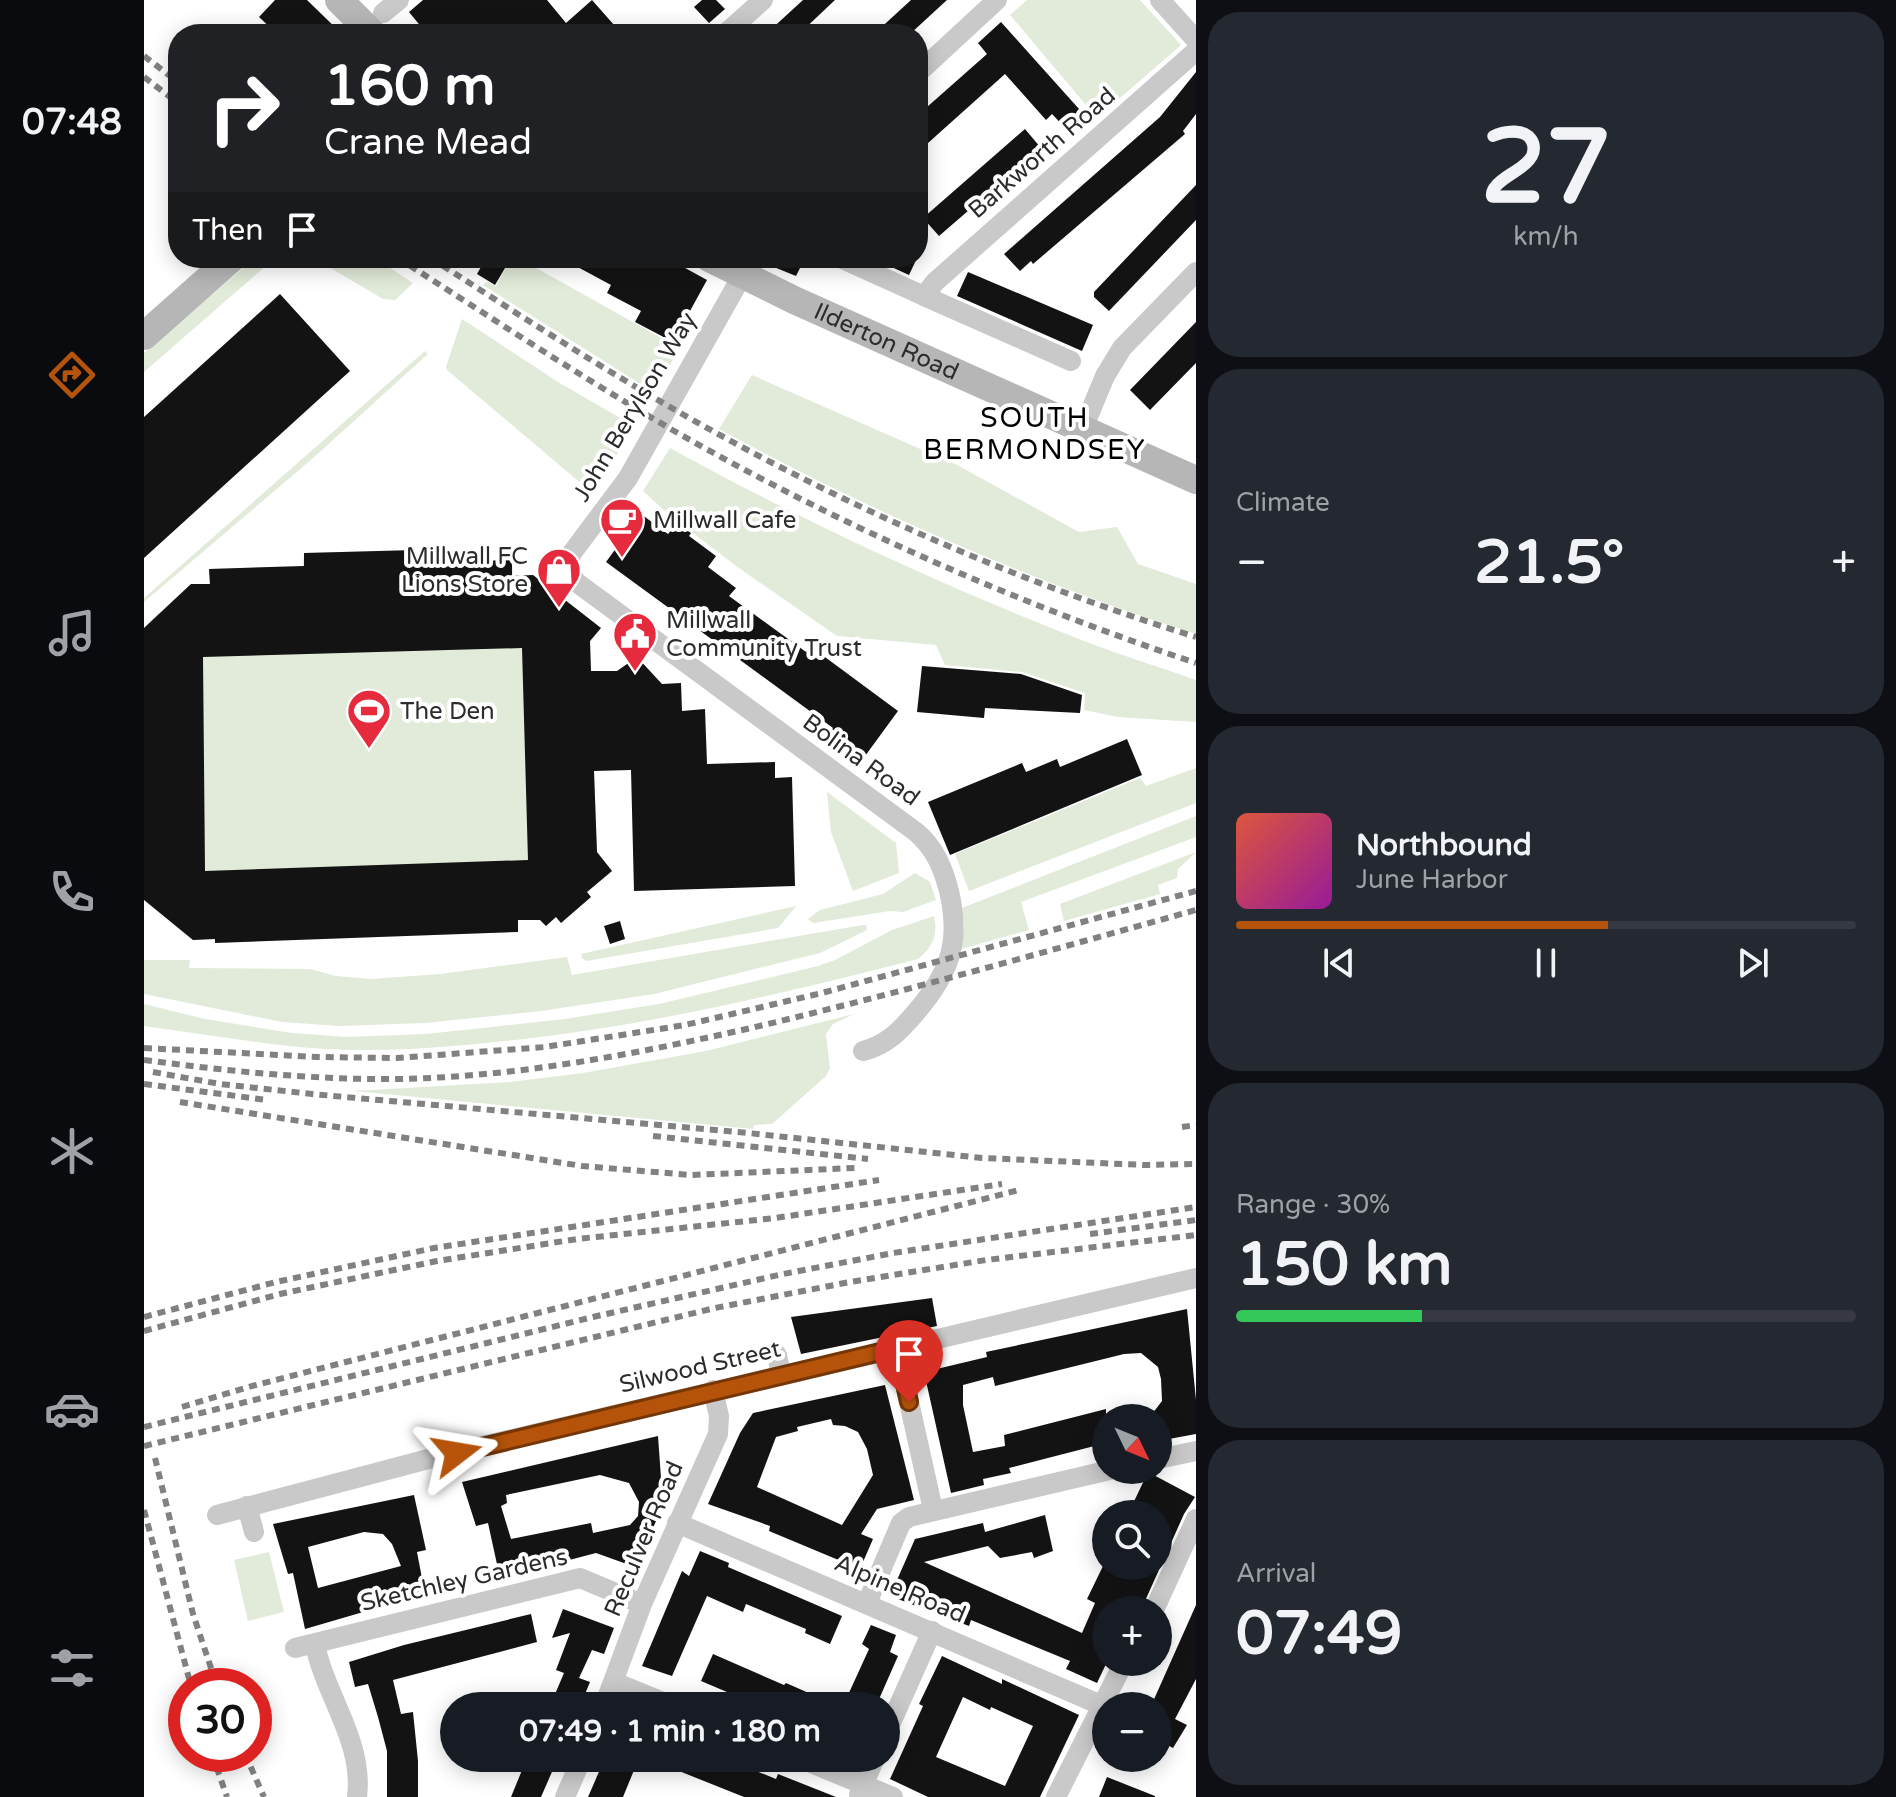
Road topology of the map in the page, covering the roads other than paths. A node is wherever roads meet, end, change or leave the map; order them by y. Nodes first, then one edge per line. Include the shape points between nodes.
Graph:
1 (339, 0) edge
2 (997, 0) edge
3 (1160, 0) edge
4 (754, 3) edge
5 (385, 16) edge
6 (734, 24) edge
7 (1196, 40) edge
8 (1196, 51) edge
9 (928, 64) edge
10 (221, 268) edge
11 (746, 268) edge
12 (751, 268) edge
13 (862, 268) edge
14 (1196, 272) edge
15 (924, 296) junction
16 (144, 336) edge
17 (1071, 361) dead end
18 (1083, 429) junction
19 (1196, 480) edge
20 (567, 563) joint
21 (863, 1051) dead end
22 (1196, 1278) edge
23 (897, 1348) junction
24 (713, 1390) junction
25 (1196, 1451) edge
26 (1172, 1456) edge
27 (1092, 1474) edge
28 (247, 1506) junction
29 (933, 1510) junction
30 (217, 1515) dead end
31 (1196, 1519) edge
32 (677, 1523) junction
33 (254, 1532) dead end
34 (1160, 1596) edge
35 (867, 1603) junction
36 (642, 1604) junction
37 (932, 1631) junction
38 (614, 1682) junction
39 (610, 1692) edge
40 (639, 1692) edge
41 (1092, 1701) edge
42 (900, 1703) edge
43 (1092, 1723) edge
44 (576, 1772) edge
45 (825, 1772) edge
46 (869, 1772) edge
47 (861, 1791) edge
48 (357, 1797) edge
49 (565, 1797) edge
50 (893, 1797) edge
51 (1056, 1797) edge

1 - 5 street
2 - 9 street
3 - 7 street
4 - 6 street
8 - 15 street, Barkworth Road
10 - 16 street
11 - 20 street, John Berylson Way via 628,478
12 - 18 street, Ilderton Road
13 - 15 street
14 - 18 street via 1122,348
15 - 17 street
18 - 19 street, Ilderton Road
20 - 21 street, Bolina Road via 576,582 910,827 932,849 954,911 952,950 935,987 908,1022 887,1042
22 - 23 street, Silwood Street
23 - 24 street, Silwood Street via 779,1365
23 - 29 street
24 - 28 street, Silwood Street
24 - 32 street, Reculver Road via 718,1434
25 - 26 street
27 - 29 street
28 - 30 street, Silwood Street
28 - 33 street
29 - 35 street via 901,1523
31 - 34 street
32 - 35 street, Alpine Road
32 - 36 street, Reculver Road
35 - 37 street, Alpine Road
36 - 38 street, Reculver Road
36 - 48 street, Sketchley Gardens via 580,1578 305,1646 343,1718 353,1749
37 - 41 street, Alpine Road
37 - 42 street
38 - 39 street, Reculver Road
38 - 40 street
43 - 51 street
44 - 49 street
45 - 47 street
46 - 47 street
47 - 50 street

